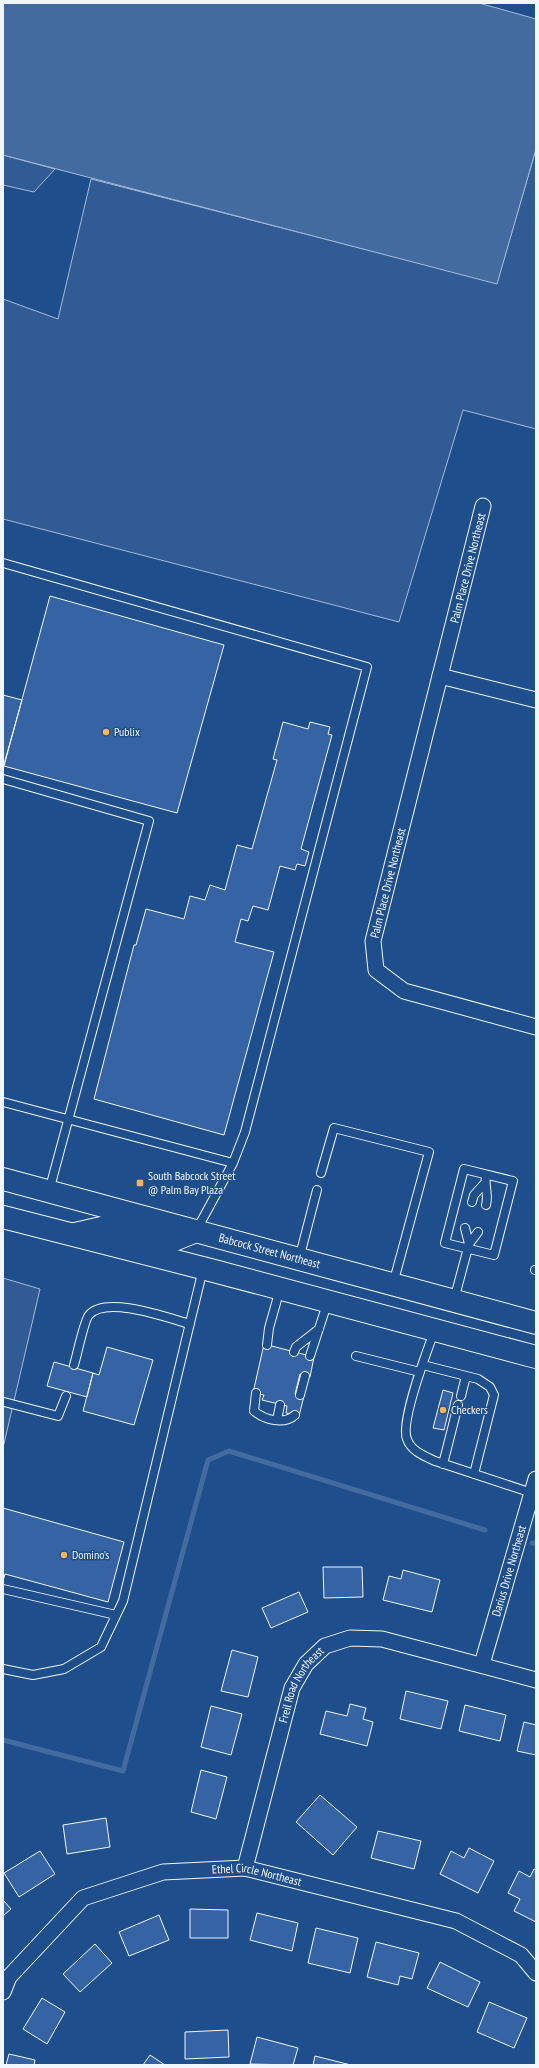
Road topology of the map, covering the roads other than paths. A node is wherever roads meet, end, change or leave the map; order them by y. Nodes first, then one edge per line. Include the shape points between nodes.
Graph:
1 (483, 506) dead end
2 (3, 563) edge
3 (440, 676) junction
4 (536, 700) edge
5 (3, 779) edge
6 (536, 1027) edge
7 (3, 1102) edge
8 (68, 1120) junction
9 (233, 1163) junction
10 (321, 1173) dead end
11 (486, 1175) junction
12 (3, 1179) edge
13 (484, 1184) junction
14 (317, 1190) dead end
15 (48, 1191) junction
16 (472, 1202) dead end
17 (486, 1205) dead end
18 (3, 1217) edge
19 (465, 1228) dead end
20 (196, 1231) junction
21 (478, 1232) dead end
22 (72, 1235) junction
23 (468, 1246) junction
24 (295, 1258) junction
25 (204, 1268) junction
26 (393, 1285) junction
27 (280, 1288) junction
28 (328, 1301) junction
29 (454, 1301) junction
30 (536, 1323) edge
31 (190, 1324) junction
32 (319, 1329) junction
33 (434, 1330) junction
34 (268, 1345) dead end
35 (294, 1352) dead end
36 (310, 1356) dead end
37 (356, 1356) dead end
38 (536, 1357) edge
39 (74, 1366) dead end
40 (422, 1368) junction
41 (305, 1376) dead end
42 (466, 1376) junction
43 (256, 1393) dead end
44 (300, 1395) dead end
45 (66, 1396) dead end
46 (461, 1396) dead end
47 (4, 1402) edge
48 (280, 1405) dead end
49 (458, 1405) dead end
50 (295, 1415) dead end
51 (276, 1420) junction
52 (443, 1464) junction
53 (474, 1474) junction
54 (536, 1479) edge
55 (534, 1494) edge
56 (3, 1589) edge
57 (116, 1615) junction
58 (482, 1664) junction
59 (3, 1669) edge
60 (536, 1680) edge
61 (245, 1868) junction
62 (536, 1973) edge
63 (3, 1992) edge

1 - 3 street, Palm Place Drive Northeast
2 - 9 lane via 367,667 245,1132
3 - 4 street
3 - 6 street, Palm Place Drive Northeast via 373,941 376,970 404,992
5 - 8 lane via 149,821
7 - 8 lane
8 - 9 lane
8 - 15 lane
9 - 20 lane
10 - 26 lane via 334,1128 429,1152
11 - 13 lane
11 - 23 lane via 464,1169 446,1243
11 - 23 lane via 513,1181 511,1189 494,1255
12 - 15 main road, Babcock Street Northeast
13 - 16 lane via 474,1195
13 - 17 lane via 488,1199
14 - 24 lane
15 - 20 main road, Babcock Street Northeast
18 - 22 main road
19 - 23 lane
20 - 22 main road via 169,1242 106,1227
20 - 24 main road, Babcock Street Northeast
21 - 23 lane
22 - 25 main road
23 - 29 lane
24 - 25 main road via 276,1258 231,1251 211,1260
24 - 26 main road, Babcock Street Northeast
25 - 27 main road
25 - 31 lane
26 - 29 main road, Babcock Street Northeast
27 - 28 main road
27 - 34 lane via 269,1328
28 - 32 lane
28 - 33 main road
29 - 30 main road, Babcock Street Northeast
31 - 39 lane via 123,1307 98,1308 88,1315
31 - 57 lane via 123,1601
32 - 35 lane via 296,1347
32 - 36 lane
33 - 38 main road
33 - 40 lane
37 - 40 lane
40 - 42 lane
40 - 52 lane via 406,1427 406,1438 420,1454
41 - 44 lane
42 - 46 lane
42 - 53 lane via 478,1379 490,1387 494,1395
43 - 51 lane via 254,1411
45 - 47 lane via 58,1416
48 - 51 lane
49 - 52 lane
50 - 51 lane via 289,1421
52 - 53 lane
53 - 55 lane
54 - 55 street, Darius Drive Northeast
55 - 58 street, Darius Drive Northeast
56 - 57 lane
57 - 59 lane via 101,1647 64,1669 33,1675
58 - 60 street, Freil Road Northeast
58 - 61 street, Freil Road Northeast via 382,1639 350,1638 325,1646 306,1664 292,1688
61 - 62 street, Ethel Circle Northeast via 456,1921 522,1956
61 - 63 street, Ethel Circle Northeast via 163,1872 83,1898 9,1977

